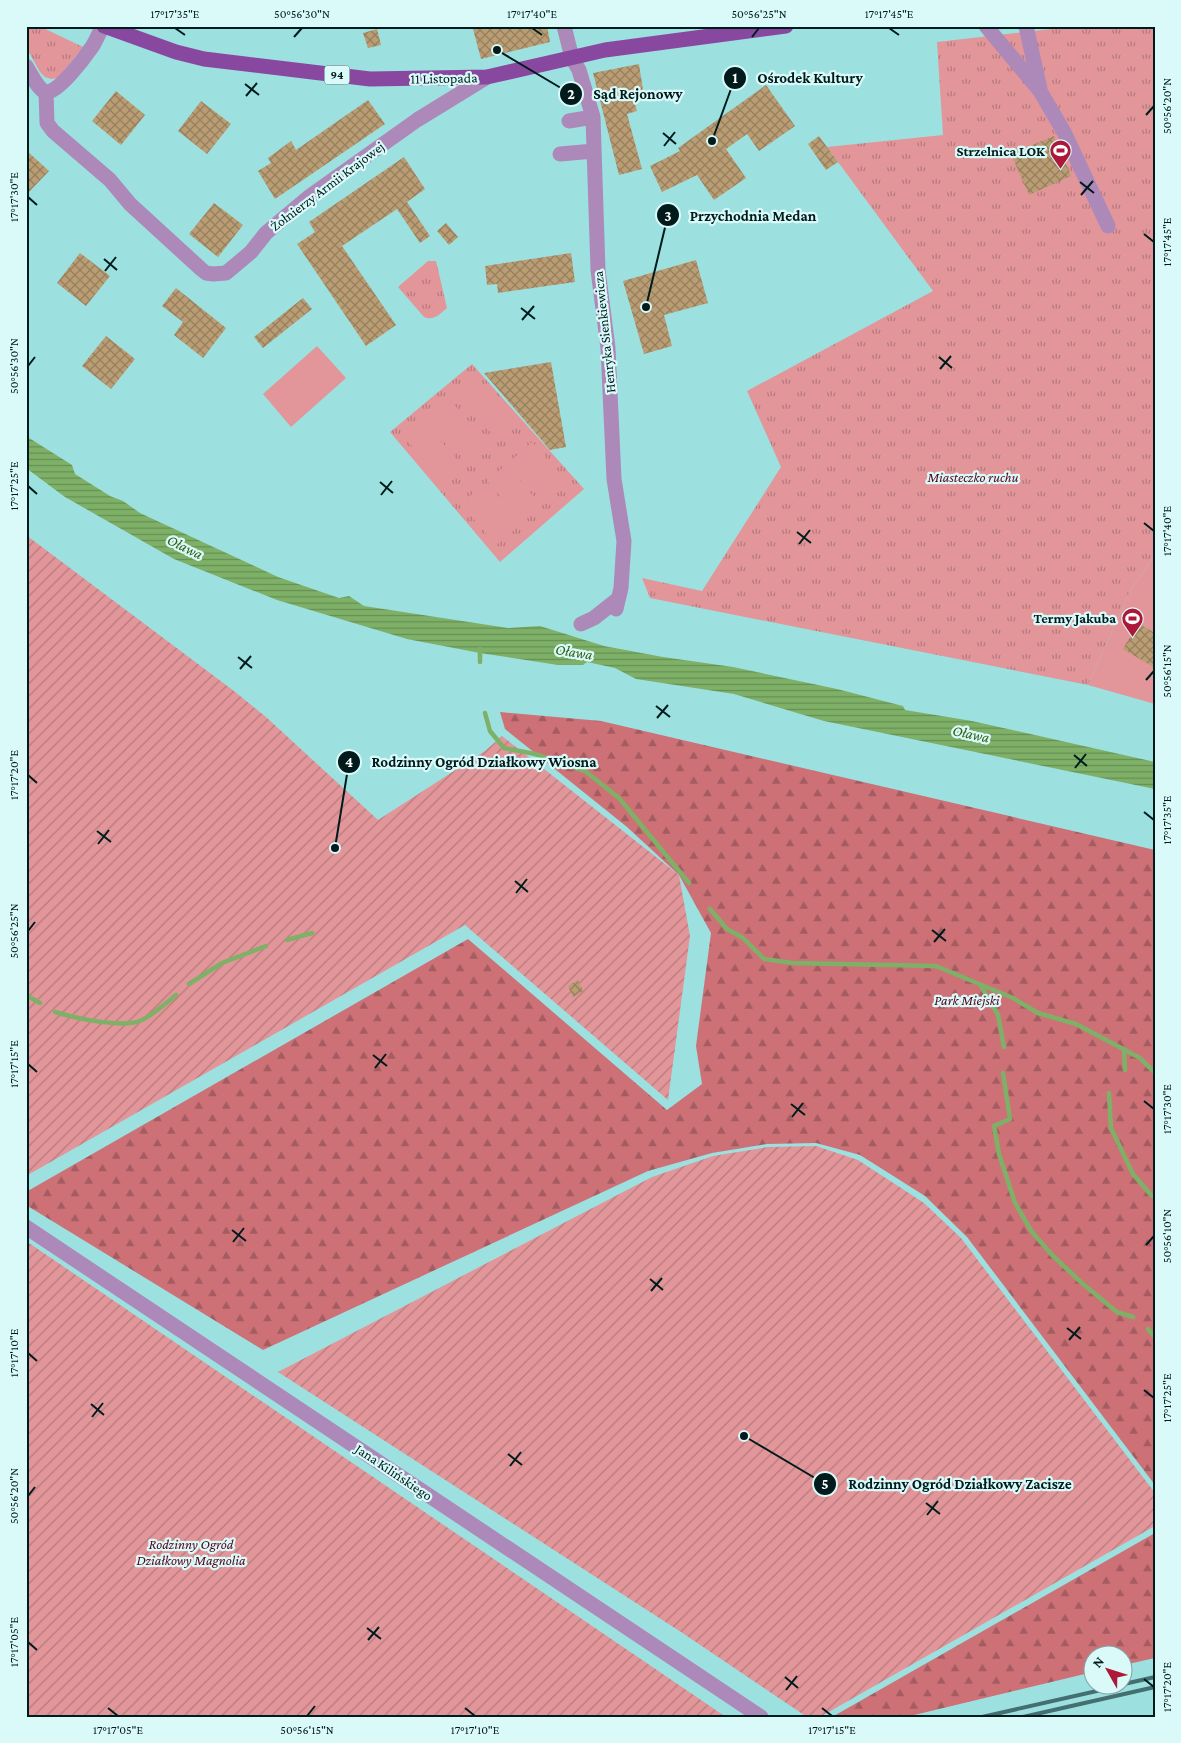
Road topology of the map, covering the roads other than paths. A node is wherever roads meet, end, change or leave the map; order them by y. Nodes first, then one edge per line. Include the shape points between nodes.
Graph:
1 (104, 26) edge
2 (564, 26) edge
3 (786, 26) edge
4 (986, 26) edge
5 (1026, 26) edge
6 (572, 58) junction
7 (26, 66) edge
8 (487, 77) junction
9 (1040, 91) junction
10 (46, 92) junction
11 (593, 117) junction
12 (569, 121) dead end
13 (594, 151) junction
14 (560, 154) dead end
15 (1108, 226) dead end
16 (581, 624) dead end
17 (26, 1228) edge
18 (761, 1717) edge

1 - 8 main road, 11 Listopada / 94 via 204,59 370,79
1 - 10 street via 92,47 61,85
2 - 6 street, Henryka Sienkiewicza
3 - 6 main road, 11 Listopada / 94 via 649,43
4 - 9 street
5 - 9 street
6 - 8 main road, 11 Listopada / 94
6 - 11 street, Henryka Sienkiewicza via 579,70
7 - 10 street
8 - 10 street, Żołnierzy Armii Krajowej via 417,120 310,196 226,273 213,274 201,269 130,204 110,180 53,132 47,122
9 - 15 street via 1064,132
11 - 12 street
11 - 13 street, Henryka Sienkiewicza
13 - 14 street
13 - 16 street, Henryka Sienkiewicza via 598,270 608,348 614,480 624,542 617,604
17 - 18 street, Jana Kilińskiego

